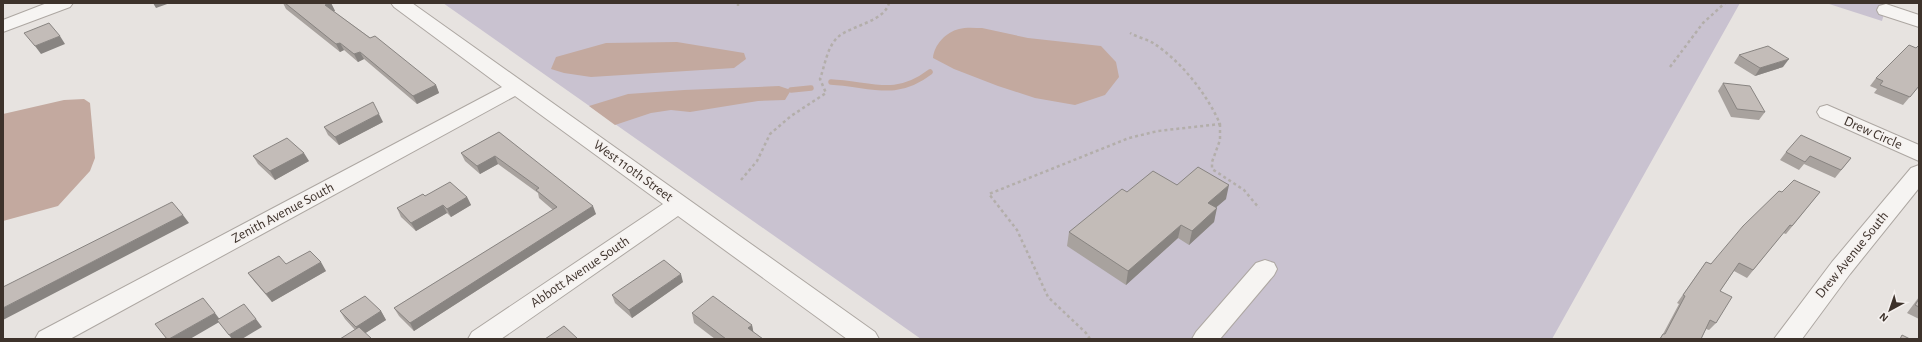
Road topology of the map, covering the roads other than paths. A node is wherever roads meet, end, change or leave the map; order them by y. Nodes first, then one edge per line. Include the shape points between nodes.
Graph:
1 (64, 3) edge
2 (408, 5) edge
3 (1886, 10) dead end
4 (1919, 21) edge
5 (3, 26) edge
6 (517, 87) junction
7 (1827, 112) dead end
8 (1919, 154) edge
9 (1919, 173) edge
10 (679, 204) junction
11 (1265, 269) dead end
12 (48, 339) edge
13 (481, 339) edge
14 (866, 339) edge
15 (1205, 339) edge
16 (1787, 339) edge

1 - 5 street
2 - 6 street, West 110th Street
3 - 4 street
6 - 10 street, West 110th Street
6 - 12 street, Zenith Avenue South
7 - 8 street, Drew Circle
9 - 16 street, Drew Avenue South
10 - 13 street, Abbott Avenue South
10 - 14 street, West 110th Street
11 - 15 street

